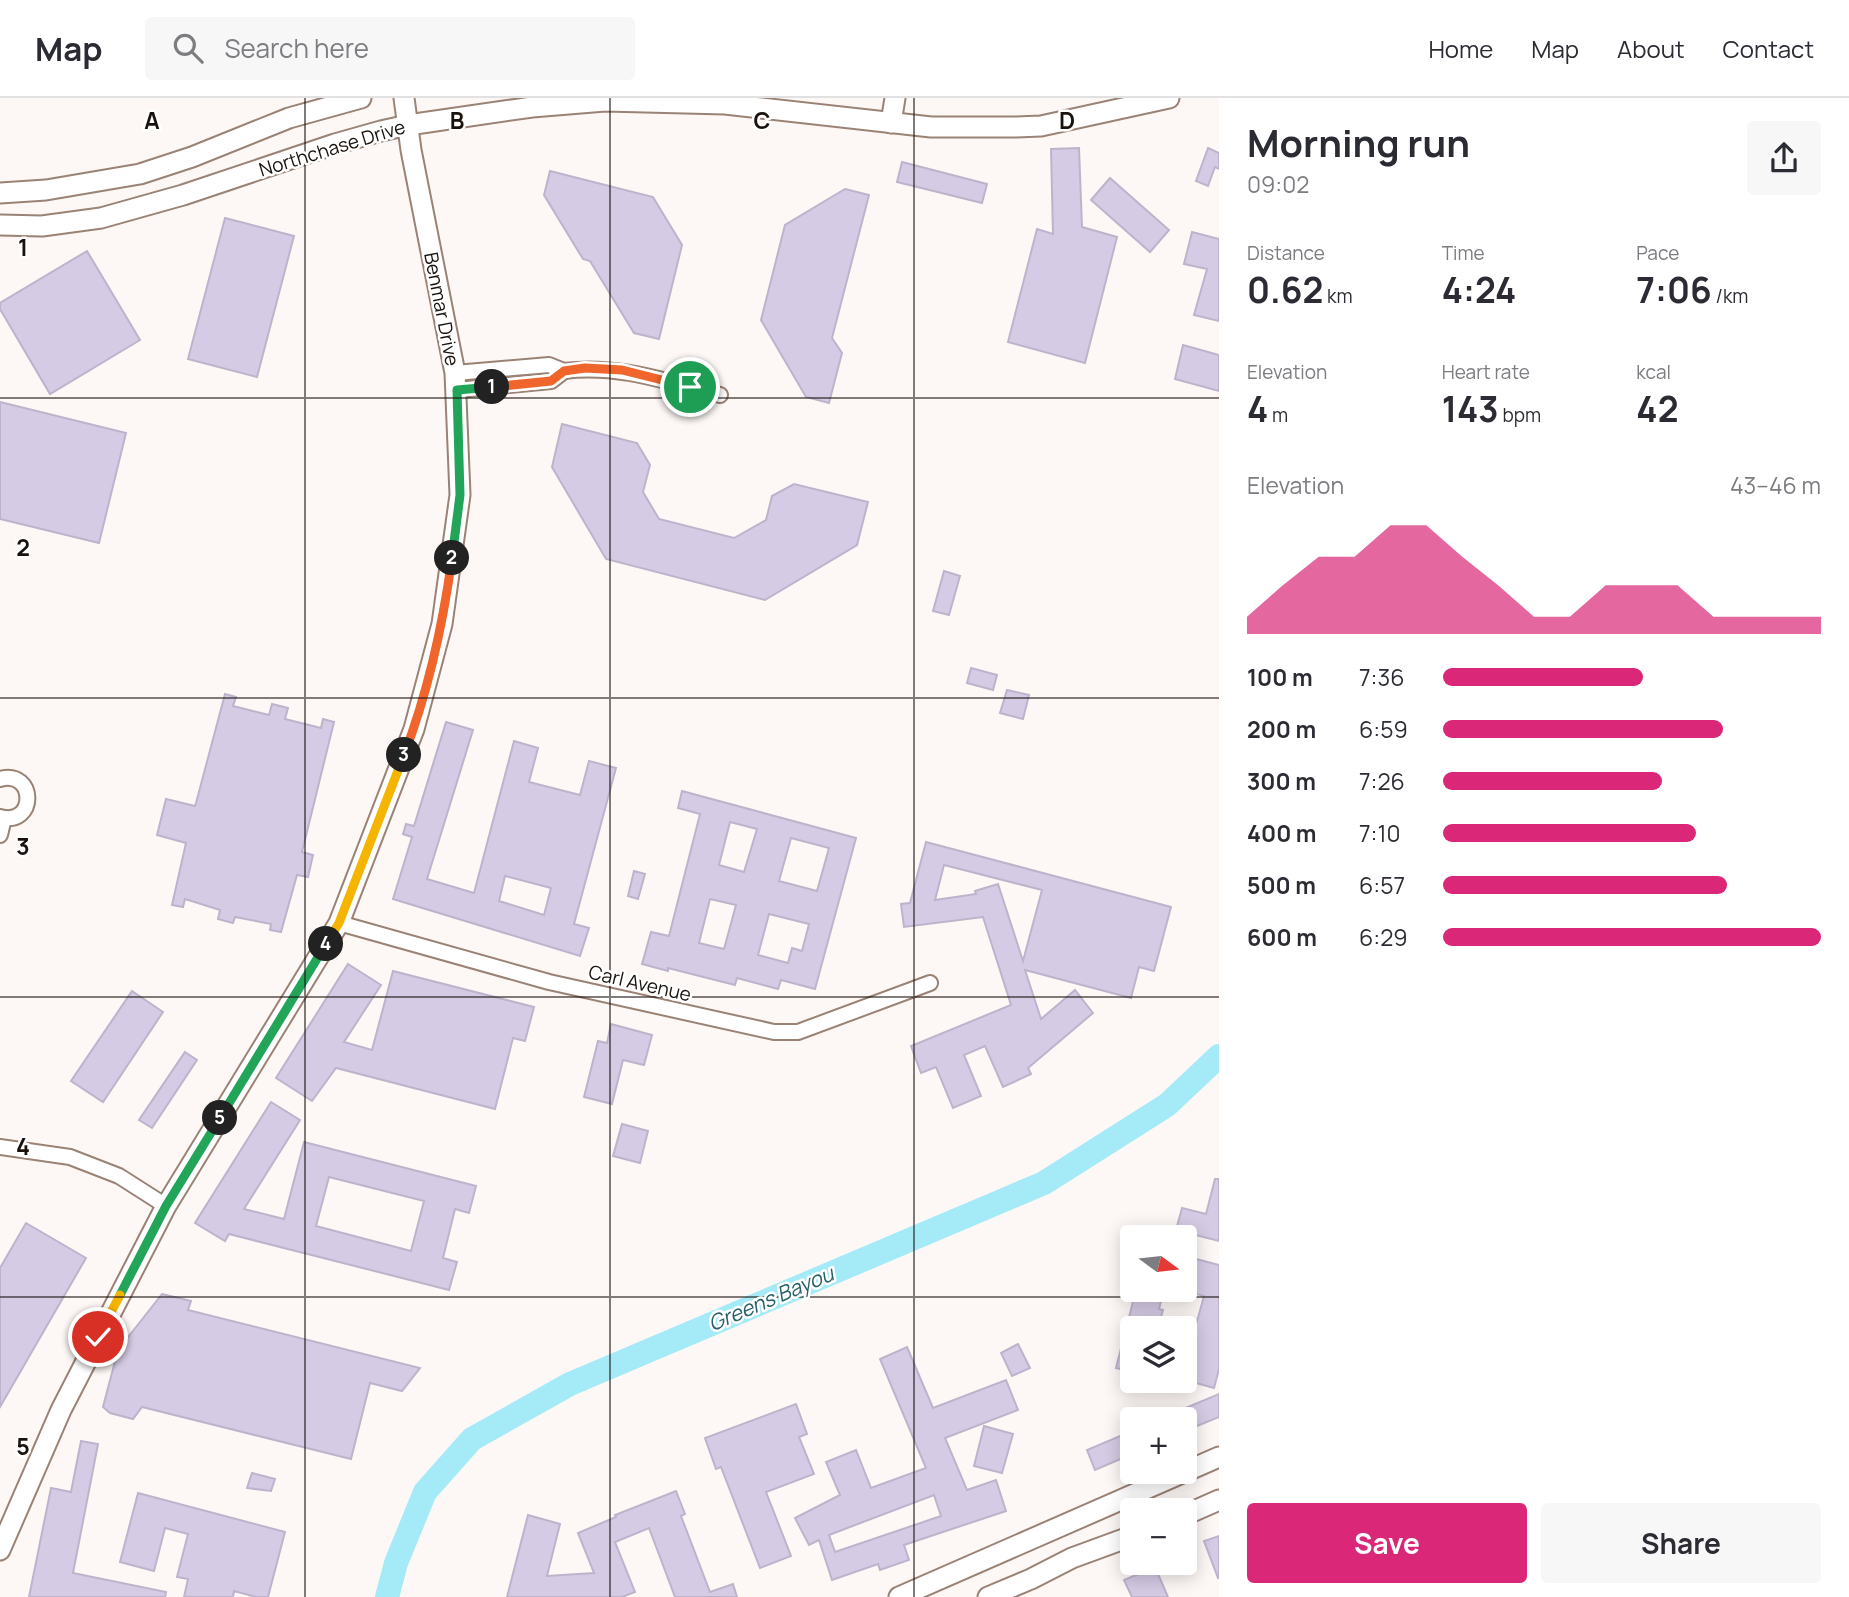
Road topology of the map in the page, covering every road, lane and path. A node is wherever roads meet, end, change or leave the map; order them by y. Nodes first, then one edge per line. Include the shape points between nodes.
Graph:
1 (361, 98) edge
2 (404, 98) edge
3 (895, 98) edge
4 (1169, 98) edge
5 (646, 100) edge
6 (736, 102) edge
7 (891, 123) junction
8 (408, 125) junction
9 (192, 157) junction
10 (199, 190) junction
11 (0, 193) edge
12 (0, 225) edge
13 (456, 382) junction
14 (720, 395) dead end
15 (0, 779) edge
16 (2, 818) edge
17 (0, 835) edge
18 (339, 923) junction
19 (930, 983) dead end
20 (0, 1147) edge
21 (166, 1206) junction
22 (1219, 1457) edge
23 (1219, 1500) edge
24 (1197, 1510) edge
25 (1064, 1525) junction
26 (1120, 1540) edge
27 (0, 1550) edge
28 (1072, 1558) junction
29 (899, 1597) edge
30 (988, 1597) edge

1 - 9 street, Northchase Drive via 289,118
2 - 8 street, Benmar Drive
3 - 7 street
4 - 7 street, Northchase Drive via 1041,125
5 - 6 street, Northchase Drive
5 - 8 street, Northchase Drive via 532,107
6 - 7 street, Northchase Drive
8 - 10 street, Northchase Drive via 335,144
8 - 13 street, Benmar Drive
9 - 10 street
9 - 11 street, Northchase Drive via 140,174
10 - 12 street, Northchase Drive via 101,218 42,226
13 - 14 street via 549,365 564,371 622,370
13 - 18 street, Benmar Drive via 460,495 442,624 414,729
15 - 16 street via 17,780 28,795 22,813
16 - 17 street
18 - 19 street, Carl Avenue via 549,982 774,1032 798,1032
18 - 21 street, Benmar Drive
20 - 21 street via 70,1157 119,1176
21 - 27 street, Benmar Drive via 61,1410
22 - 25 street
23 - 24 street
25 - 28 street
25 - 29 street
26 - 28 street
28 - 30 street

